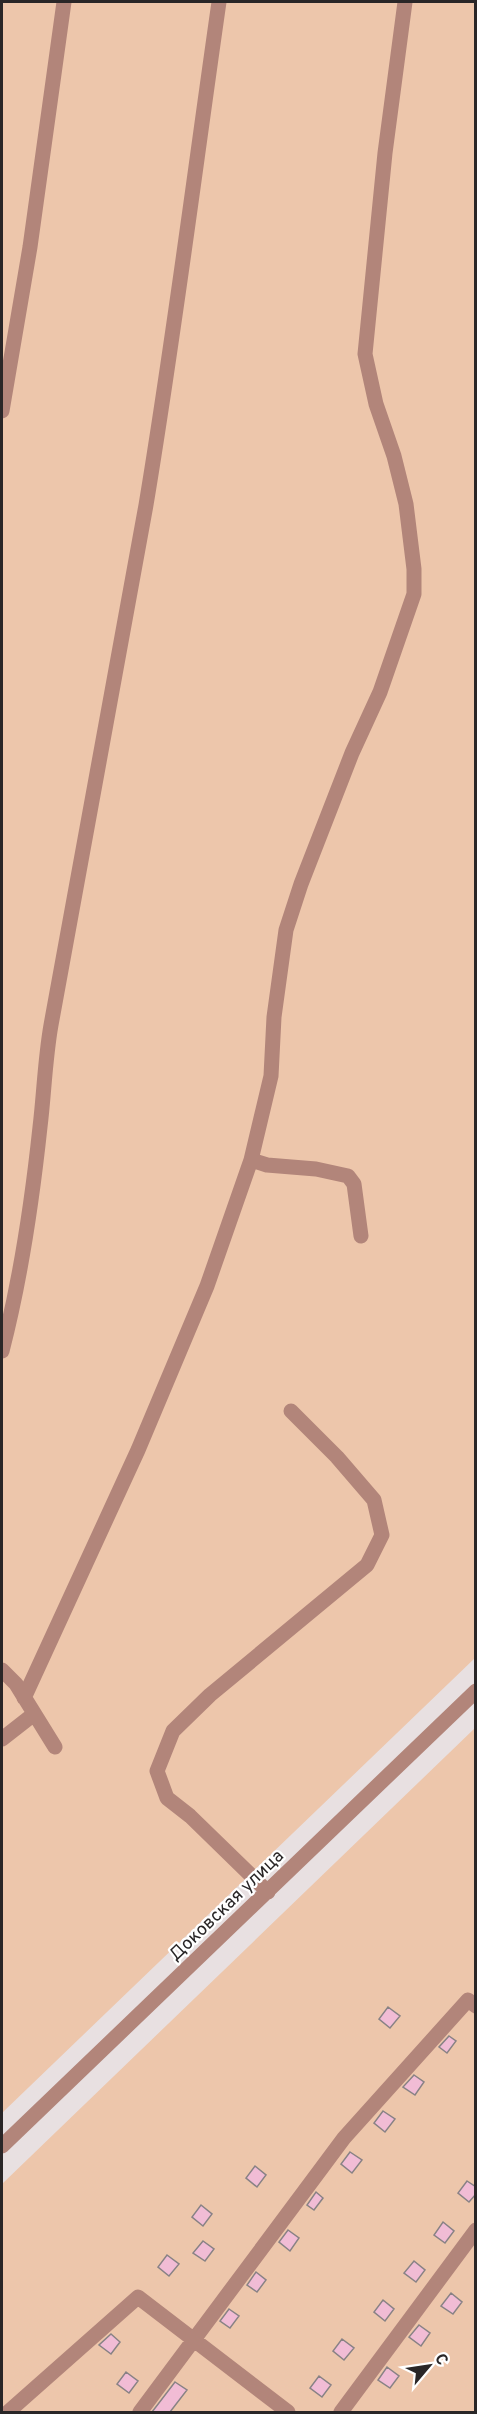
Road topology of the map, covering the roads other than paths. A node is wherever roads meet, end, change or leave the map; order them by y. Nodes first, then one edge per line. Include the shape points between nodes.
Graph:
1 (64, 2) edge
2 (219, 2) edge
3 (405, 2) edge
4 (2, 411) edge
5 (251, 1160) junction
6 (360, 1236) dead end
7 (2, 1351) edge
8 (291, 1411) dead end
9 (2, 1670) edge
10 (476, 1691) edge
11 (24, 1698) junction
12 (34, 1714) junction
13 (2, 1739) edge
14 (55, 1747) dead end
15 (268, 1892) junction
16 (472, 2003) edge
17 (2, 2146) edge
18 (476, 2230) edge
19 (194, 2342) junction
20 (8, 2412) edge
21 (140, 2412) edge
22 (288, 2412) edge
23 (341, 2412) edge

1 - 4 street via 30,247
2 - 7 street via 148,492 50,1030 25,1235
3 - 5 street via 364,354 406,504 414,594 380,692 352,753 286,930 274,1017 271,1076
5 - 6 street via 348,1176 354,1184
5 - 11 street via 207,1286 138,1449
8 - 15 street via 374,1500 382,1534 367,1565 210,1695 173,1731 157,1771 167,1798
9 - 11 street
10 - 15 street, Доковская улица
11 - 12 street
12 - 13 street
12 - 14 street
15 - 17 street, Доковская улица
16 - 19 street via 344,2138
18 - 23 street
19 - 20 street via 138,2297
19 - 21 street
19 - 22 street

